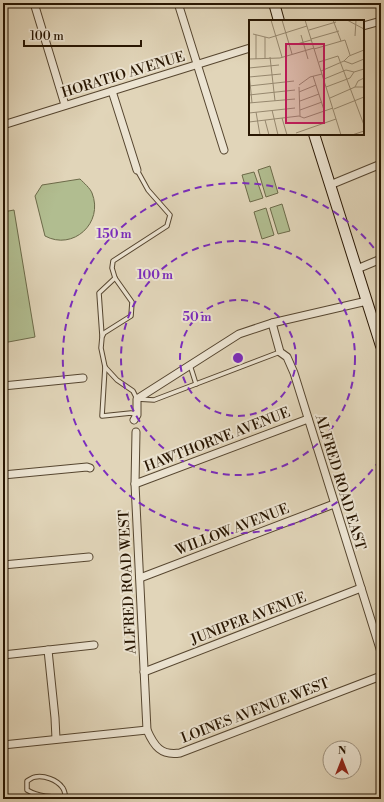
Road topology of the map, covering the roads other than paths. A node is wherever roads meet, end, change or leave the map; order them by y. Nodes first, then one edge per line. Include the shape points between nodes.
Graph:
1 (34, 3) edge
2 (178, 3) edge
3 (274, 3) edge
4 (279, 20) edge
5 (381, 21) edge
6 (364, 26) edge
7 (249, 48) edge
8 (197, 65) junction
9 (112, 91) junction
10 (66, 106) junction
11 (3, 125) edge
12 (314, 135) edge
13 (224, 150) dead end
14 (381, 164) edge
15 (137, 170) joint
16 (330, 185) junction
17 (381, 260) edge
18 (357, 269) junction
19 (115, 278) junction
20 (367, 301) junction
21 (272, 322) junction
22 (102, 337) junction
23 (381, 346) edge
24 (280, 352) junction
25 (190, 365) junction
26 (105, 367) junction
27 (83, 378) dead end
28 (196, 384) junction
29 (3, 386) edge
30 (137, 399) junction
31 (135, 417) joint
32 (308, 418) junction
33 (136, 432) dead end
34 (90, 468) dead end
35 (3, 475) edge
36 (135, 484) junction
37 (334, 504) junction
38 (89, 557) dead end
39 (3, 565) edge
40 (140, 578) junction
41 (361, 588) junction
42 (94, 644) dead end
43 (48, 650) junction
44 (381, 652) edge
45 (3, 655) edge
46 (144, 672) junction
47 (381, 676) edge
48 (147, 730) junction
49 (56, 739) junction
50 (3, 744) edge
51 (66, 798) edge

1 - 10 street
2 - 8 street
3 - 4 main road
5 - 6 street
7 - 8 street, HORATIO AVENUE
8 - 9 street, HORATIO AVENUE
8 - 13 street
9 - 10 street, HORATIO AVENUE
9 - 15 street
10 - 11 street, HORATIO AVENUE
12 - 16 main road
14 - 16 street
15 - 19 lane via 148,190 170,215 167,226 113,261
16 - 18 main road
17 - 18 street
18 - 20 main road
19 - 22 lane via 99,293
19 - 22 lane via 132,302 131,316 104,333
20 - 21 street
20 - 23 main road
21 - 24 street, ALFRED ROAD EAST
21 - 25 street via 238,334
22 - 26 lane via 101,348
24 - 28 lane
24 - 32 street, ALFRED ROAD EAST via 287,358 294,373
25 - 28 lane
25 - 30 street
26 - 30 lane via 117,380 133,391
26 - 31 lane via 102,416 131,413
27 - 29 street
28 - 30 lane via 154,400
30 - 31 street
32 - 36 street, HAWTHORNE AVENUE
32 - 37 street, ALFRED ROAD EAST
33 - 36 street, ALFRED ROAD WEST
34 - 35 street
36 - 40 street, ALFRED ROAD WEST
37 - 40 street, WILLOW AVENUE
37 - 41 street, ALFRED ROAD EAST
38 - 39 street
40 - 46 street, ALFRED ROAD WEST
41 - 44 street, ALFRED ROAD EAST
41 - 46 street, JUNIPER AVENUE
42 - 43 street
43 - 45 street
43 - 49 street
46 - 48 street, ALFRED ROAD WEST
47 - 48 street, LOINES AVENUE WEST via 180,753 166,753 156,746
48 - 49 street
49 - 50 street
51 - 51 lane via 64,788 57,782 35,777 26,781 27,790 34,794

